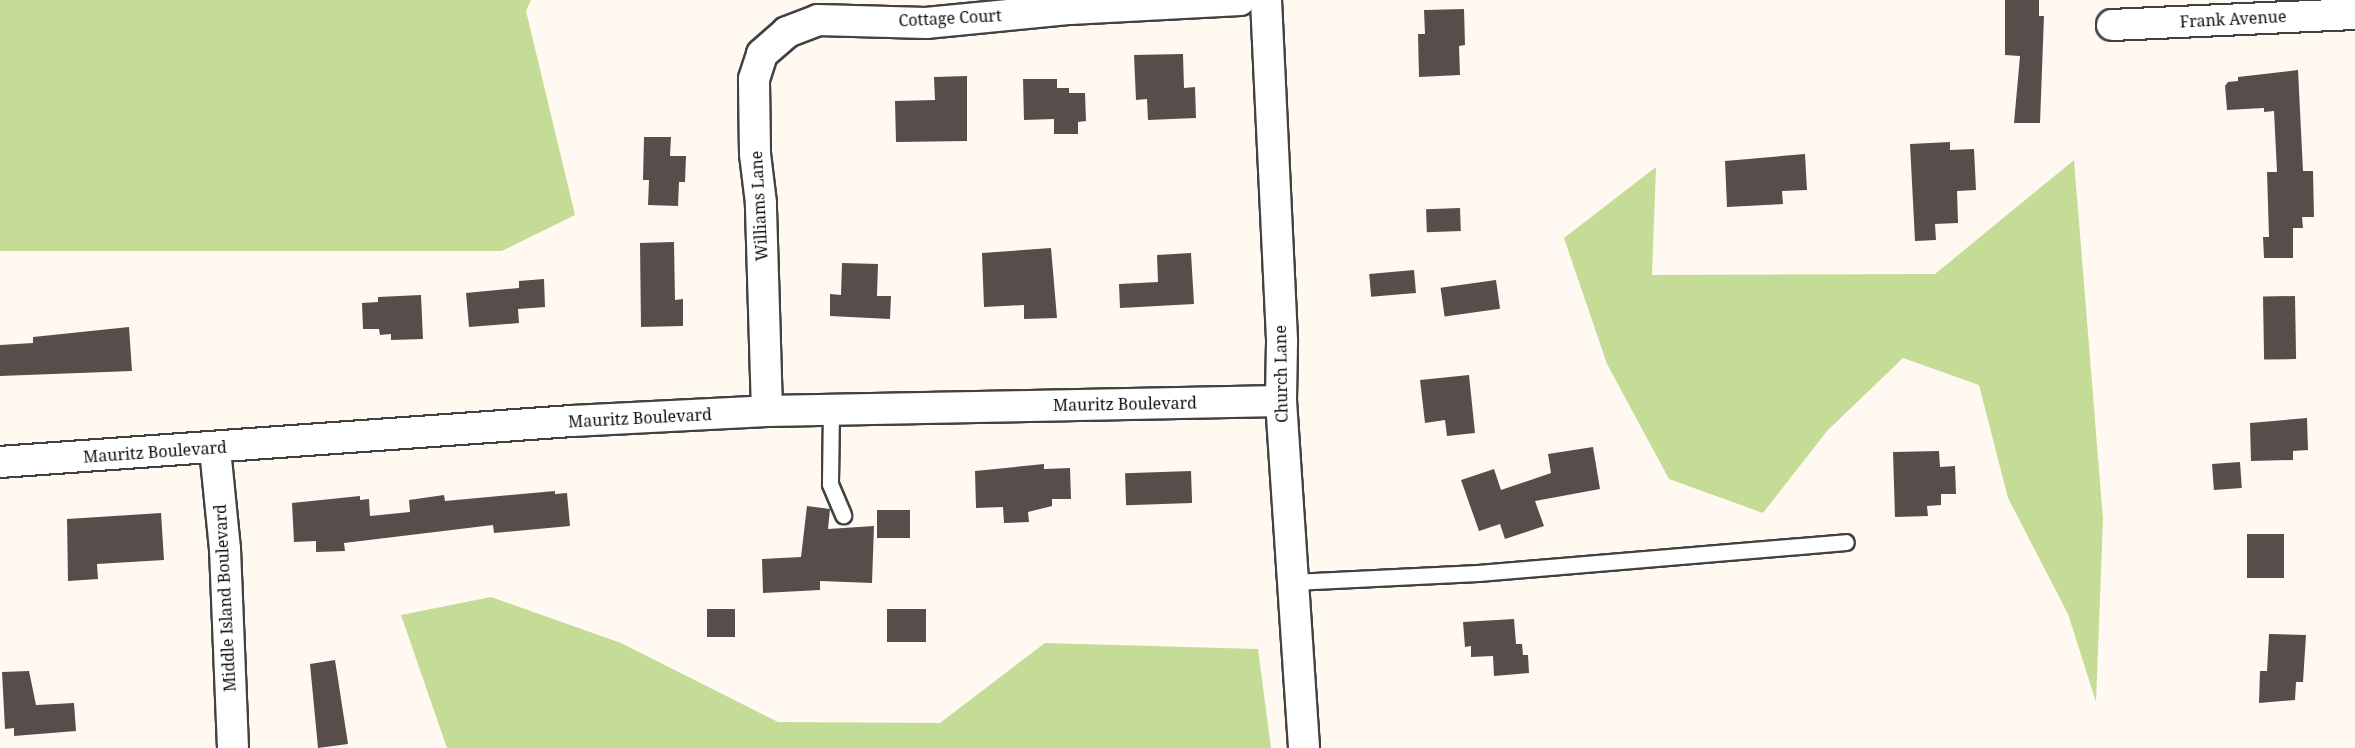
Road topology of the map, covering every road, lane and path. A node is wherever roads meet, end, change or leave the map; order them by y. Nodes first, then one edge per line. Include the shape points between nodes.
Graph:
1 (1240, 0) edge
2 (1266, 0) edge
3 (2355, 14) edge
4 (2112, 25) dead end
5 (805, 26) joint
6 (1281, 401) junction
7 (831, 410) junction
8 (767, 411) junction
9 (215, 449) junction
10 (0, 462) edge
11 (843, 515) dead end
12 (1846, 543) dead end
13 (1293, 582) junction
14 (233, 748) edge
15 (1304, 748) edge

1 - 5 street, Cottage Court via 1070,9 926,23 818,20
2 - 6 street, Church Lane via 1282,342
3 - 4 street, Frank Avenue
5 - 8 street, Williams Lane via 787,32 762,54 754,80
6 - 7 street, Mauritz Boulevard
6 - 13 street, Church Lane
7 - 8 street, Mauritz Boulevard
7 - 11 lane via 830,484
8 - 9 street, Mauritz Boulevard via 572,421
9 - 10 street, Mauritz Boulevard
9 - 14 street, Middle Island Boulevard via 225,549
12 - 13 lane via 1478,573
13 - 15 street, Church Lane

